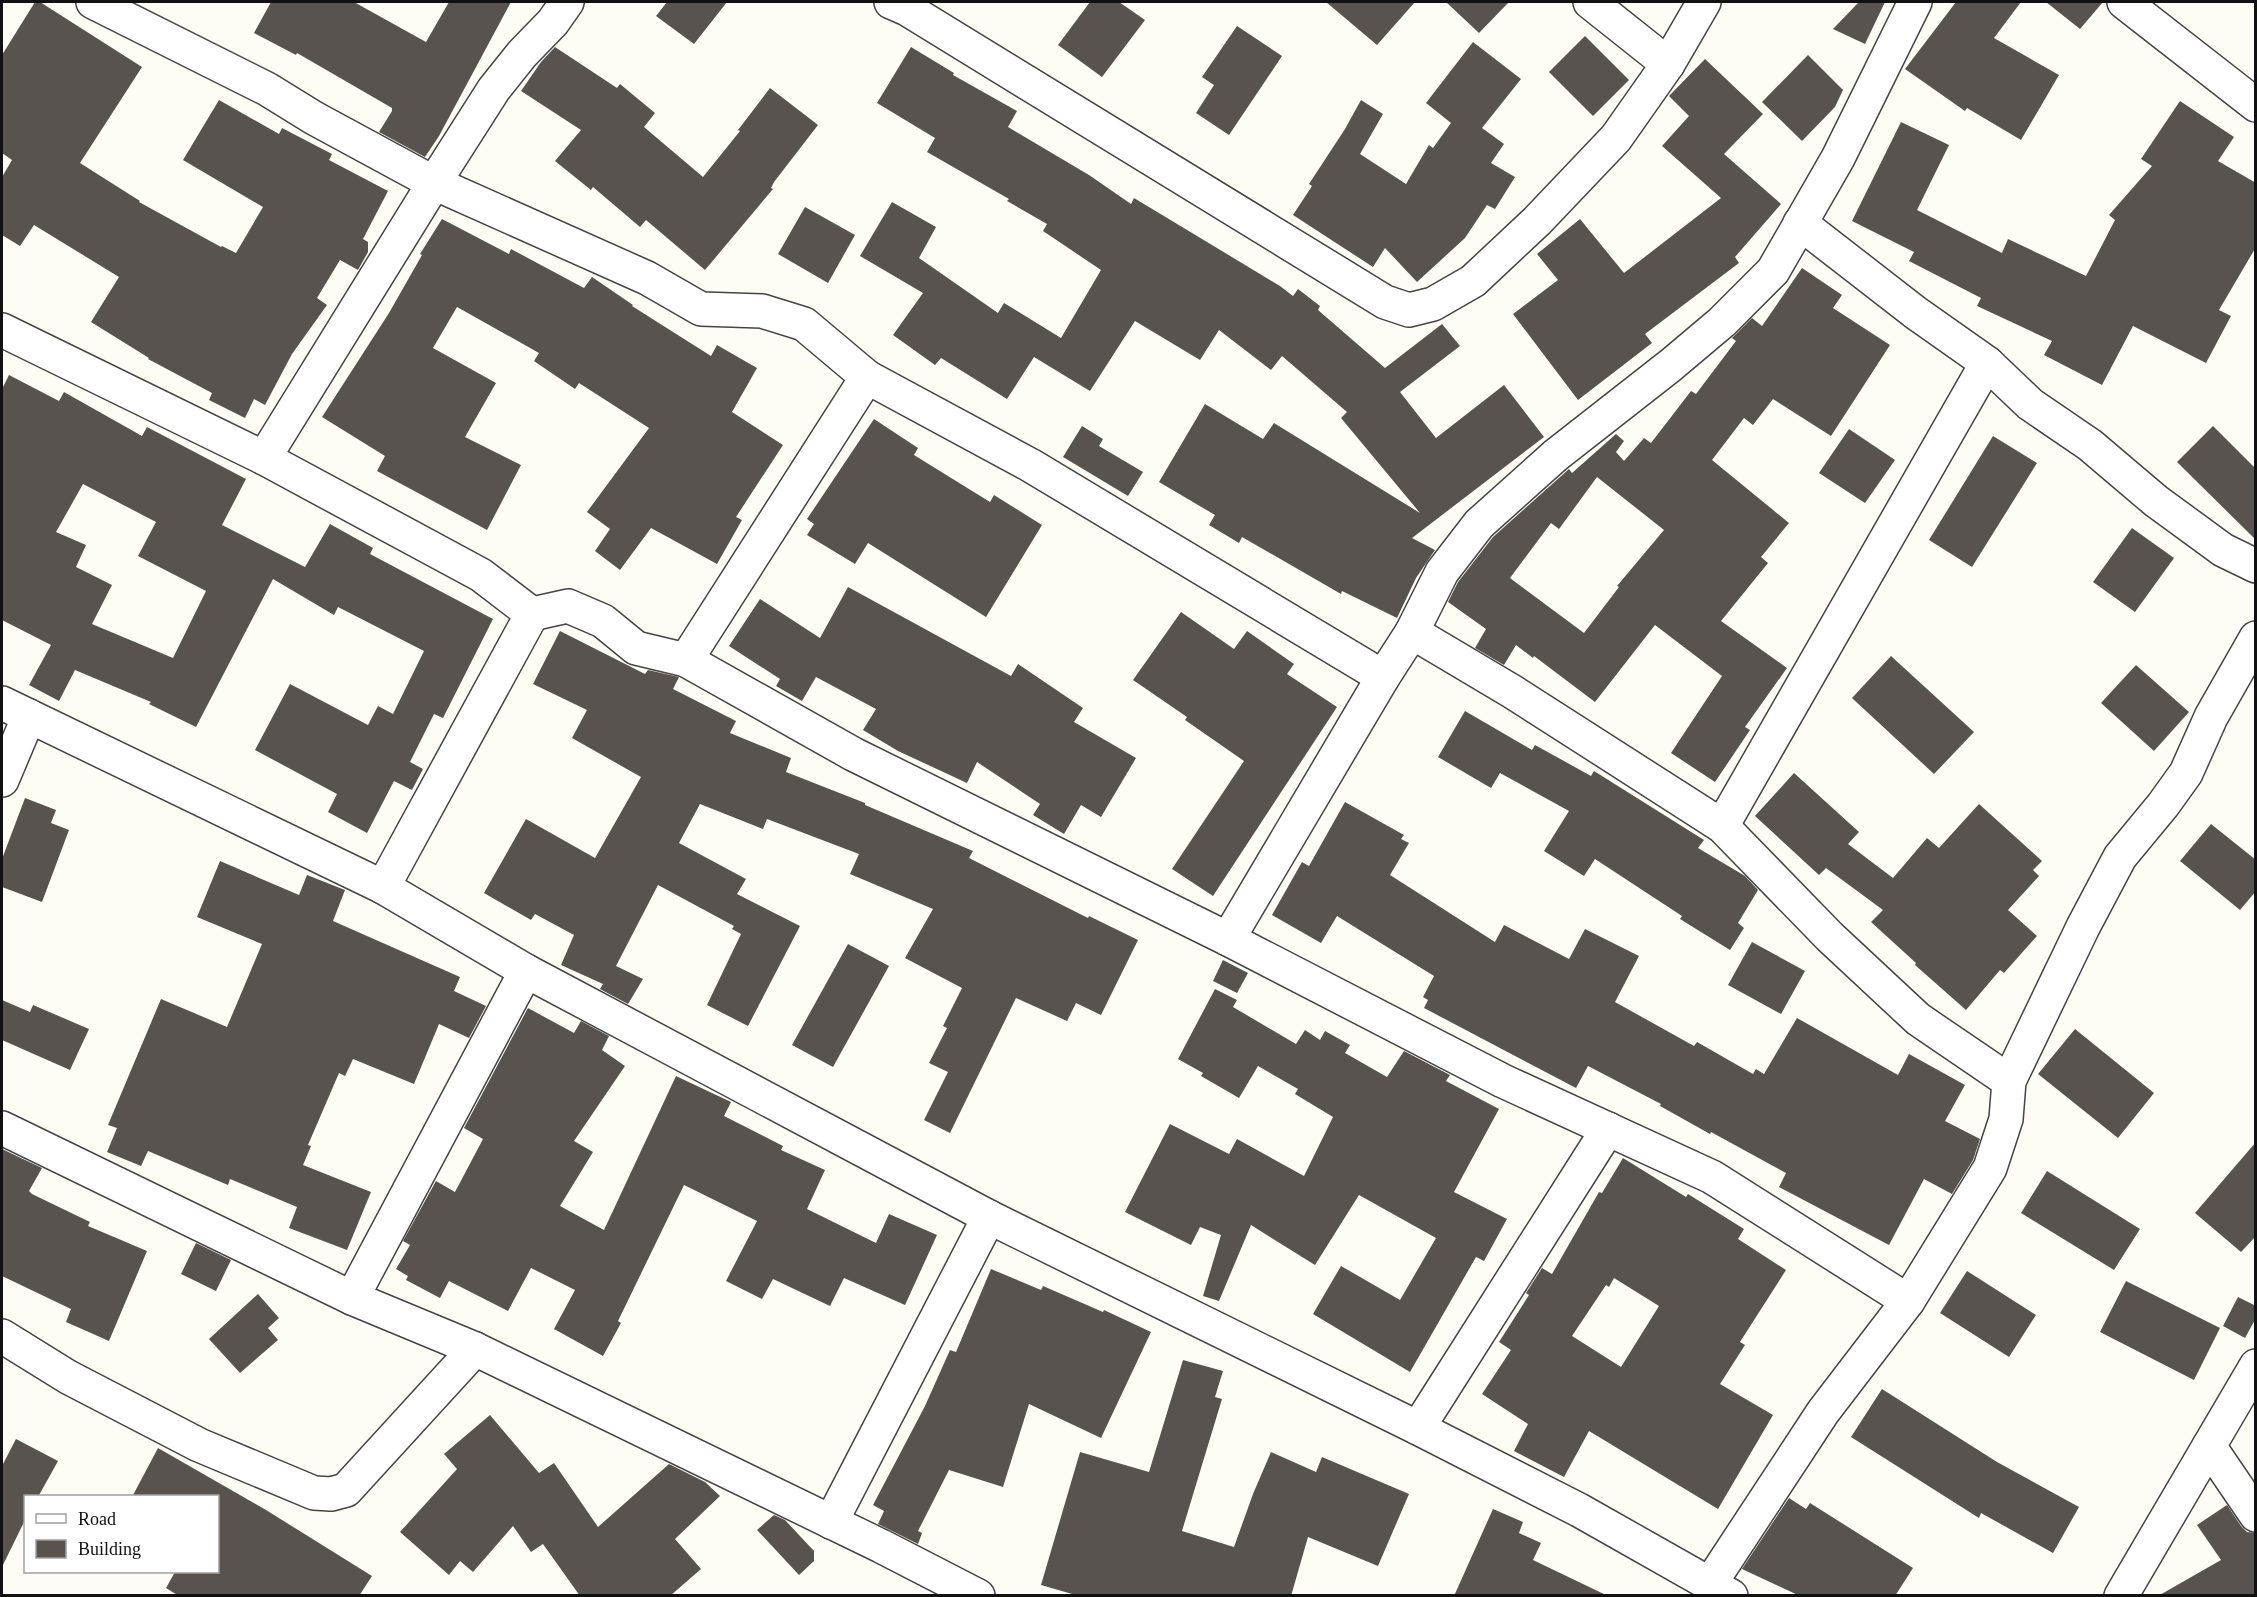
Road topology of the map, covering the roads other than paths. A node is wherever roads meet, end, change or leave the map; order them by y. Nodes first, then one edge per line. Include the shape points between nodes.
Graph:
1 (93, 2) edge
2 (567, 2) edge
3 (891, 2) edge
4 (1590, 2) edge
5 (1704, 2) edge
6 (1915, 2) edge
7 (2124, 2) edge
8 (1668, 64) junction
9 (2256, 105) edge
10 (434, 183) junction
11 (1800, 223) junction
12 (2, 330) edge
13 (1987, 363) junction
14 (867, 377) junction
15 (264, 458) junction
16 (2256, 566) edge
17 (532, 614) junction
18 (1412, 632) junction
19 (2256, 638) edge
20 (686, 660) junction
21 (1383, 677) junction
22 (15, 709) edge
23 (2, 780) edge
24 (1722, 826) junction
25 (383, 887) junction
26 (1228, 939) junction
27 (526, 971) junction
28 (2008, 1081) junction
29 (2, 1128) edge
30 (1608, 1129) junction
31 (989, 1217) junction
32 (352, 1298) junction
33 (1908, 1301) junction
34 (2, 1336) edge
35 (475, 1349) junction
36 (2256, 1366) edge
37 (1418, 1428) junction
38 (2209, 1446) junction
39 (2256, 1515) edge
40 (831, 1522) junction
41 (1720, 1590) edge
42 (978, 1596) edge
43 (2121, 1596) edge

1 - 10 street via 267,89
2 - 10 street via 494,89
3 - 8 street via 1365,291 1409,310 1433,304 1473,281 1537,221 1616,138
4 - 8 street
5 - 8 street
6 - 11 street via 1838,158
7 - 9 street
10 - 14 street via 647,278 701,309 762,311 804,324
10 - 15 street
11 - 13 street
11 - 18 street via 1773,271 1722,322 1556,455 1479,524 1442,572
12 - 15 street
13 - 16 street via 2030,404 2090,446 2156,501 2223,550
13 - 24 street
14 - 20 street
14 - 21 street via 1030,465
15 - 17 street via 481,575
17 - 20 street via 568,606 603,621 636,648
17 - 25 street
18 - 21 street
18 - 24 street
19 - 28 street via 2211,717 2186,772 2120,857
20 - 26 street via 853,754
21 - 26 street
22 - 23 street
22 - 25 street
24 - 28 street via 1917,1019
25 - 27 street
26 - 30 street via 1503,1081
27 - 31 street
27 - 32 street
28 - 33 street via 2006,1119 1990,1168
29 - 32 street
30 - 33 street via 1712,1177
30 - 37 street
31 - 37 street
31 - 40 street
32 - 35 street
33 - 41 street via 1823,1412
34 - 35 street via 68,1377 199,1445 323,1494 346,1490
35 - 40 street
36 - 38 street
37 - 41 street via 1579,1510
38 - 39 street
38 - 43 street
40 - 42 street

